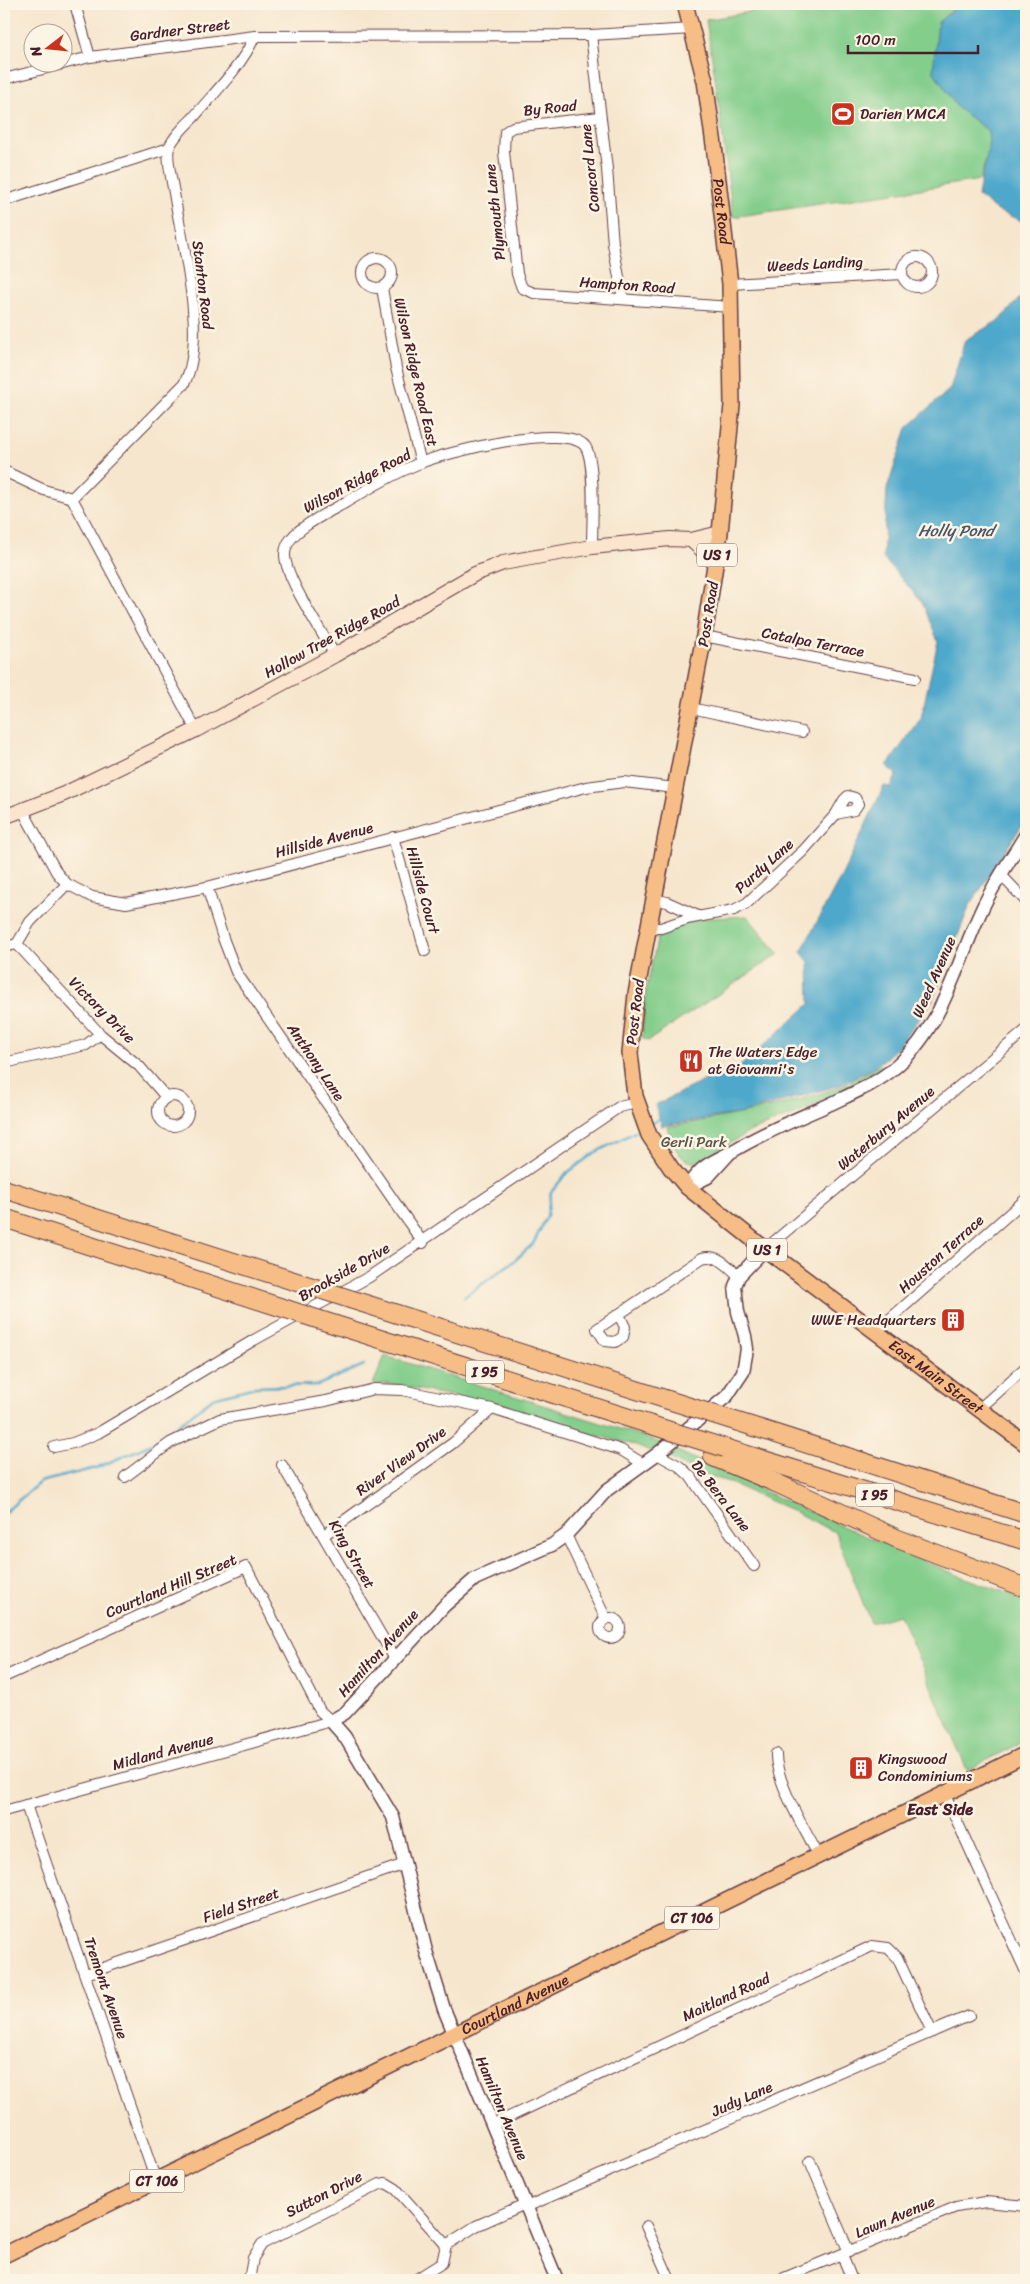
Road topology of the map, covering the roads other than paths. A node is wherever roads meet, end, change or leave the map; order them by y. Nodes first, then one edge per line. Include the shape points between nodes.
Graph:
1 (75, 4) edge
2 (684, 4) edge
3 (692, 29) junction
4 (591, 35) junction
5 (255, 36) junction
6 (90, 57) junction
7 (4, 79) edge
8 (600, 117) junction
9 (505, 132) joint
10 (169, 148) junction
11 (4, 201) edge
12 (902, 274) dead end
13 (730, 284) junction
14 (382, 288) dead end
15 (522, 288) joint
16 (623, 299) junction
17 (731, 307) junction
18 (421, 463) junction
19 (4, 471) edge
20 (72, 498) junction
21 (720, 533) junction
22 (691, 540) junction
23 (592, 547) junction
24 (717, 556) junction
25 (704, 636) junction
26 (335, 655) junction
27 (915, 678) dead end
28 (692, 708) junction
29 (196, 730) junction
30 (802, 732) dead end
31 (675, 788) junction
32 (23, 811) junction
33 (836, 814) dead end
34 (4, 817) edge
35 (1026, 834) edge
36 (393, 837) junction
37 (1001, 875) junction
38 (67, 884) junction
39 (207, 887) junction
40 (653, 899) junction
41 (1026, 901) edge
42 (699, 916) junction
43 (649, 928) junction
44 (17, 944) junction
45 (4, 947) edge
46 (425, 951) dead end
47 (1026, 1030) edge
48 (100, 1034) junction
49 (4, 1062) edge
50 (166, 1097) dead end
51 (638, 1106) junction
52 (687, 1187) junction
53 (4, 1189) edge
54 (1026, 1198) edge
55 (4, 1218) edge
56 (4, 1232) edge
57 (51, 1234) junction
58 (423, 1243) junction
59 (765, 1249) junction
60 (739, 1276) junction
61 (619, 1314) dead end
62 (875, 1332) junction
63 (1026, 1367) edge
64 (492, 1409) junction
65 (978, 1410) junction
66 (1026, 1444) edge
67 (54, 1447) dead end
68 (719, 1453) junction
69 (657, 1454) junction
70 (642, 1463) junction
71 (282, 1465) dead end
72 (125, 1477) dead end
73 (1026, 1513) edge
74 (324, 1535) junction
75 (566, 1535) junction
76 (1026, 1541) edge
77 (754, 1566) dead end
78 (1026, 1588) edge
79 (606, 1618) dead end
80 (395, 1658) junction
81 (4, 1677) edge
82 (331, 1721) junction
83 (776, 1754) dead end
84 (1026, 1754) edge
85 (945, 1795) junction
86 (26, 1804) junction
87 (4, 1811) edge
88 (819, 1856) junction
89 (405, 1864) junction
90 (1026, 1972) edge
91 (86, 1974) junction
92 (969, 2016) dead end
93 (932, 2032) junction
94 (454, 2035) junction
95 (492, 2125) junction
96 (810, 2161) dead end
97 (156, 2181) junction
98 (526, 2206) junction
99 (1026, 2206) edge
100 (646, 2226) dead end
101 (446, 2245) junction
102 (5, 2251) edge
103 (846, 2254) junction
104 (249, 2280) edge
105 (415, 2280) edge
106 (557, 2280) edge
107 (670, 2280) edge
108 (779, 2280) edge
109 (852, 2280) edge

1 - 6 street
2 - 3 main road, Post Road / US 1
3 - 4 street, Gardner Street
3 - 13 main road, Post Road / US 1 via 706,81
4 - 5 street, Gardner Street
4 - 8 street, Concord Lane
5 - 6 street, Gardner Street
5 - 10 street via 232,73
6 - 7 street, Gardner Street
8 - 9 street, By Road via 513,127
8 - 16 street, Concord Lane via 613,244
9 - 15 street, Plymouth Lane via 504,152 517,274
10 - 11 street
10 - 20 street, Stanton Road via 195,332 189,374 184,384
12 - 13 street, Weeds Landing
13 - 17 main road, Post Road / US 1
14 - 18 street, Wilson Ridge Road East via 396,368
15 - 16 street, Hampton Road via 534,293
16 - 17 street, Hampton Road
17 - 21 main road, Post Road / US 1 via 732,406
18 - 23 street, Wilson Ridge Road via 481,446 535,437 557,436 578,440 591,463
18 - 26 street, Wilson Ridge Road via 303,527 287,544 286,563 293,580
19 - 20 street via 44,490
20 - 29 street
21 - 22 main road, Hollow Tree Ridge Road
21 - 24 main road, Post Road / US 1
22 - 23 main road, Hollow Tree Ridge Road
22 - 24 main road via 702,550
23 - 26 main road, Hollow Tree Ridge Road via 503,563 475,574
24 - 25 main road, Post Road / US 1
25 - 27 street, Catalpa Terrace
25 - 28 main road, Post Road / US 1
26 - 29 main road, Hollow Tree Ridge Road
28 - 30 street
28 - 31 main road, Post Road / US 1
29 - 32 main road, Hollow Tree Ridge Road via 111,773
31 - 36 street, Hillside Avenue via 624,782 586,787
31 - 40 main road, Post Road / US 1
32 - 34 main road, Hollow Tree Ridge Road
32 - 38 street, Hillside Avenue via 57,873
33 - 42 street, Purdy Lane via 792,863 747,903 734,910
35 - 37 street, Weed Avenue
36 - 39 street, Hillside Avenue
36 - 46 street, Hillside Court
37 - 41 street
37 - 52 street, Weed Avenue via 982,909 935,1019 909,1056 866,1087 711,1161
38 - 39 street, Hillside Avenue via 92,897 126,903
38 - 44 street via 30,922
39 - 58 street, Anthony Lane via 236,972
40 - 42 street
40 - 43 main road, Post Road / US 1
42 - 43 street, Purdy Lane via 661,928
43 - 51 main road, Post Road / US 1 via 631,1032 631,1068
44 - 45 street
44 - 48 street, Victory Drive
47 - 59 street, Waterbury Avenue
48 - 49 street via 86,1045
48 - 50 street, Victory Drive via 139,1066
51 - 52 main road, East Main Street / US 1 via 649,1135
51 - 58 street, Brookside Drive via 619,1107
52 - 59 main road, East Main Street / US 1
53 - 73 highway, I 95, bridge
54 - 62 street, Houston Terrace
55 - 57 highway, I 95
56 - 57 highway
57 - 68 highway, I 95, bridge via 660,1428
58 - 67 street, Brookside Drive via 98,1433
59 - 60 street
59 - 62 main road, East Main Street / US 1
60 - 61 street via 718,1259 705,1256
60 - 69 street, Hamilton Avenue via 735,1296 747,1349 743,1372 727,1396
62 - 65 main road, East Main Street / US 1
63 - 65 street
64 - 70 street via 621,1450
64 - 72 street via 402,1390 374,1389 326,1401 220,1419 170,1443
64 - 74 street, River View Drive via 453,1443
65 - 66 main road, East Main Street / US 1
68 - 76 highway, I 95
68 - 78 highway via 898,1540
69 - 70 street, Hamilton Avenue
69 - 77 street, De Bera Lane via 690,1476
70 - 75 street, Hamilton Avenue via 608,1490
71 - 74 street, King Street
74 - 80 street, King Street
75 - 79 street
75 - 80 street, Hamilton Avenue via 552,1545 475,1579 445,1605
80 - 82 street, Hamilton Avenue via 346,1714
81 - 82 street, Courtland Hill Street via 246,1567 320,1711
82 - 86 street, Midland Avenue
82 - 89 street, Hamilton Avenue via 345,1737 390,1811
83 - 88 street via 783,1785
84 - 85 main road, Courtland Avenue / CT 106
85 - 88 main road, Courtland Avenue / CT 106
85 - 90 street
86 - 87 street, Midland Avenue
86 - 91 street, Tremont Avenue
88 - 94 main road, Courtland Avenue / CT 106
89 - 91 street, Field Street
89 - 94 street, Hamilton Avenue via 426,1952
91 - 97 street, Tremont Avenue
92 - 93 street, Judy Lane
93 - 95 street, Maitland Road via 898,1956 888,1948 872,1946
93 - 98 street, Judy Lane
94 - 95 street, Hamilton Avenue
94 - 97 main road, Courtland Avenue / CT 106
95 - 98 street, Hamilton Avenue
96 - 103 street
97 - 102 main road, Courtland Avenue / CT 106
98 - 101 street via 476,2226
98 - 106 street, Hamilton Avenue
99 - 103 street, Lawn Avenue via 986,2202 956,2208
100 - 107 street
101 - 104 street, Sutton Drive via 396,2189 380,2184 262,2244 253,2258
101 - 105 street via 442,2263
103 - 108 street, Lawn Avenue
103 - 109 street

